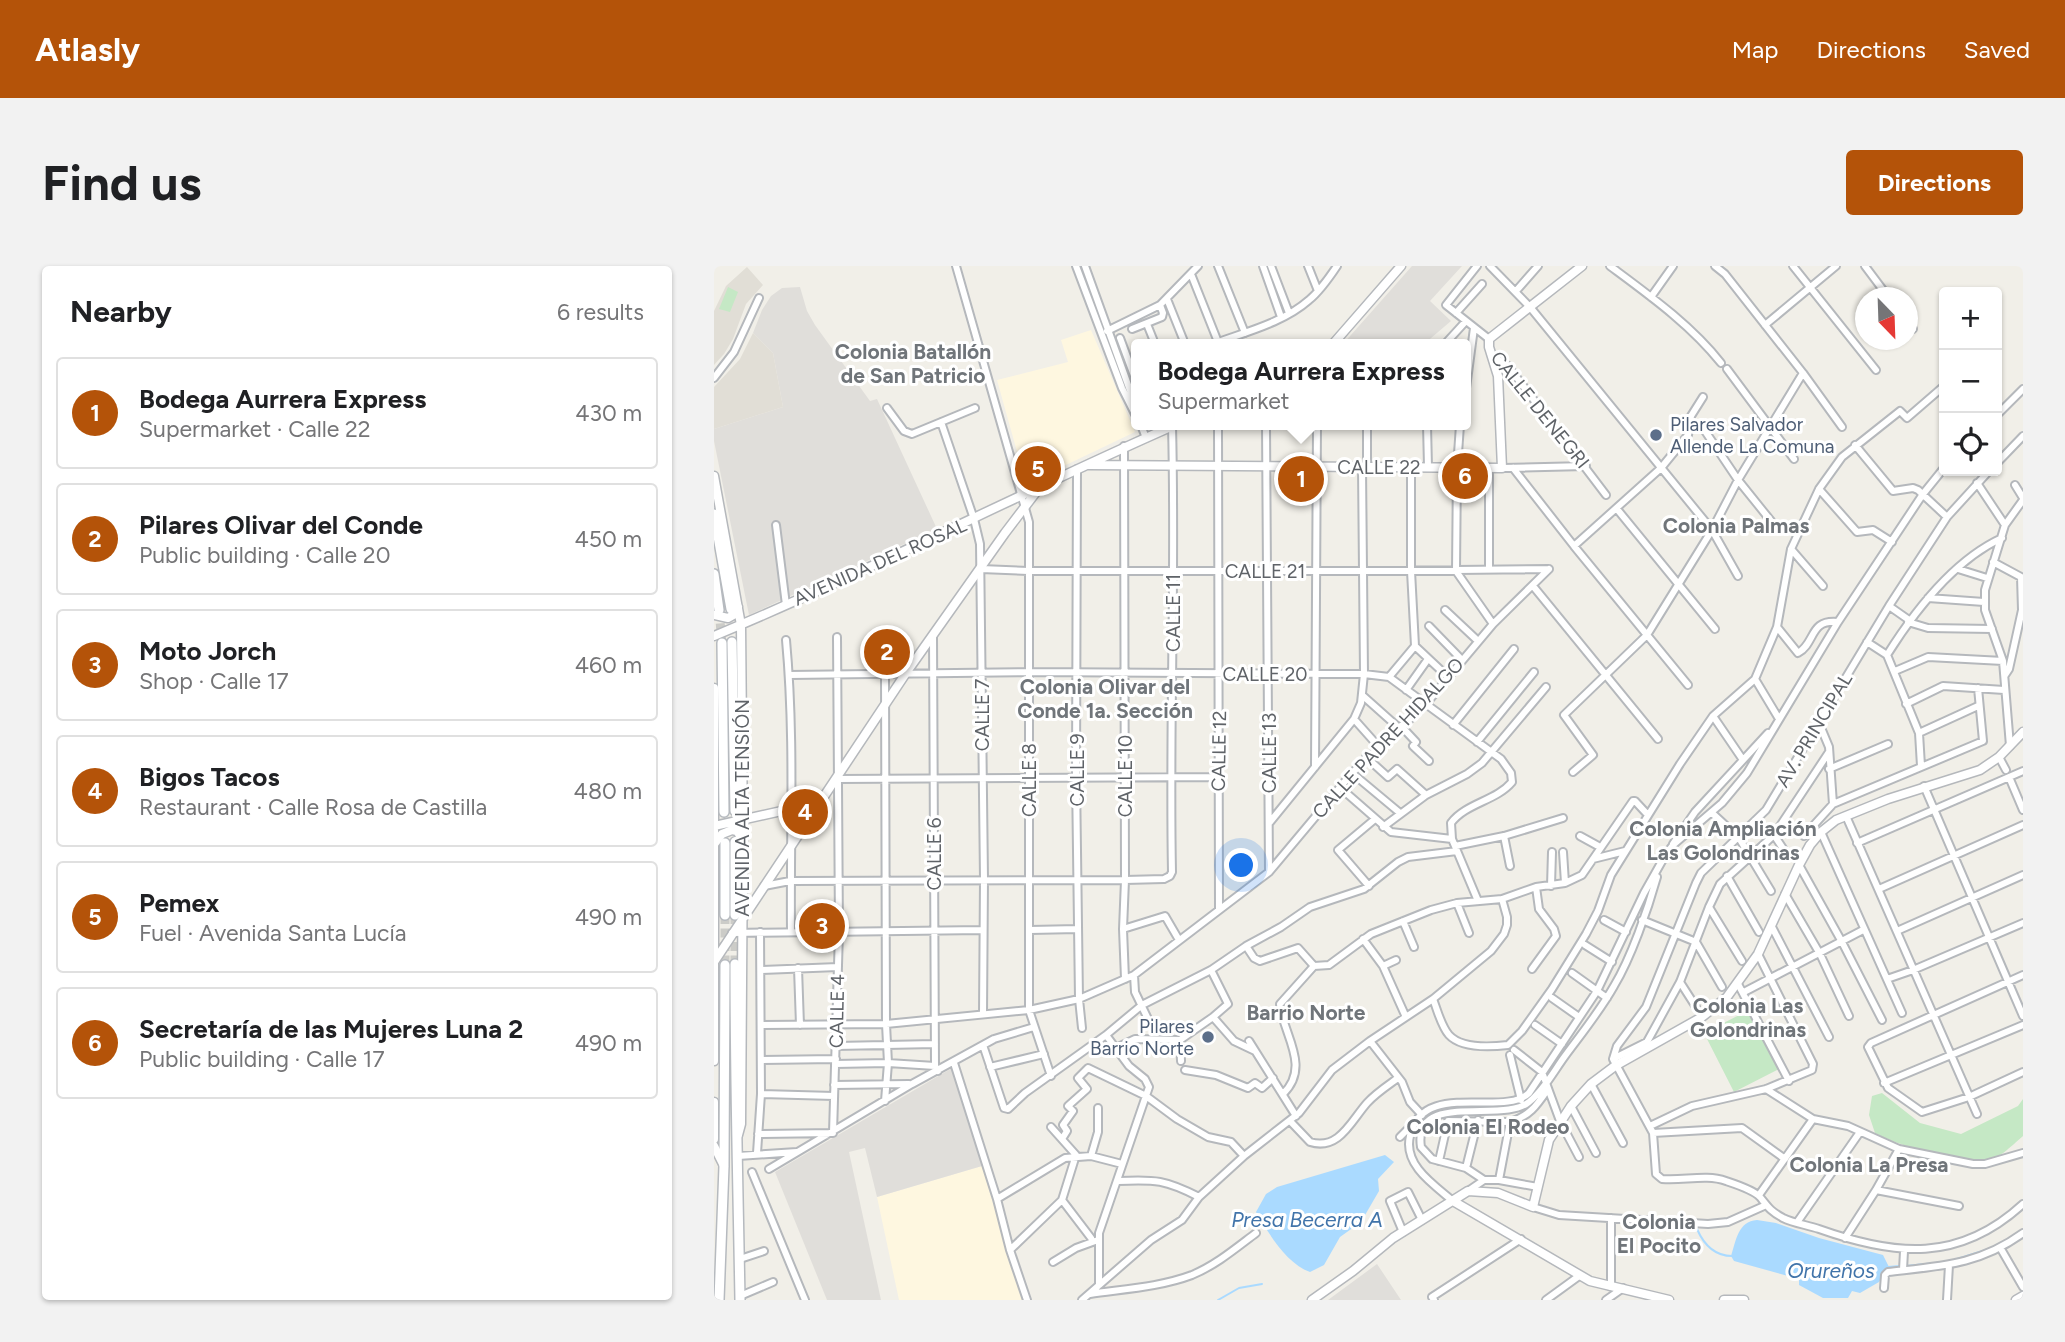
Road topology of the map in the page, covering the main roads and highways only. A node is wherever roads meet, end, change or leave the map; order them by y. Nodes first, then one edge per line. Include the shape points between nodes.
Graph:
1 (714, 514) edge
2 (714, 574) edge
3 (734, 608) road end
4 (717, 613) edge
5 (724, 811) dead end
6 (735, 811) dead end
7 (734, 842) road end
8 (734, 917) tunnel mouth
9 (718, 1180) edge
10 (718, 1220) edge
11 (741, 1298) edge
12 (719, 1300) edge

1 - 3 main road, AVENIDA ALTA TENSIÓN
2 - 4 main road
5 - 6 main road, AVENIDA ALTA TENSIÓN via 727,643
7 - 8 main road, AVENIDA ALTA TENSIÓN
9 - 10 main road, AVENIDA ALTA TENSIÓN
9 - 11 main road, AVENIDA ALTA TENSIÓN via 724,1166 730,965
10 - 12 main road, AVENIDA ALTA TENSIÓN

